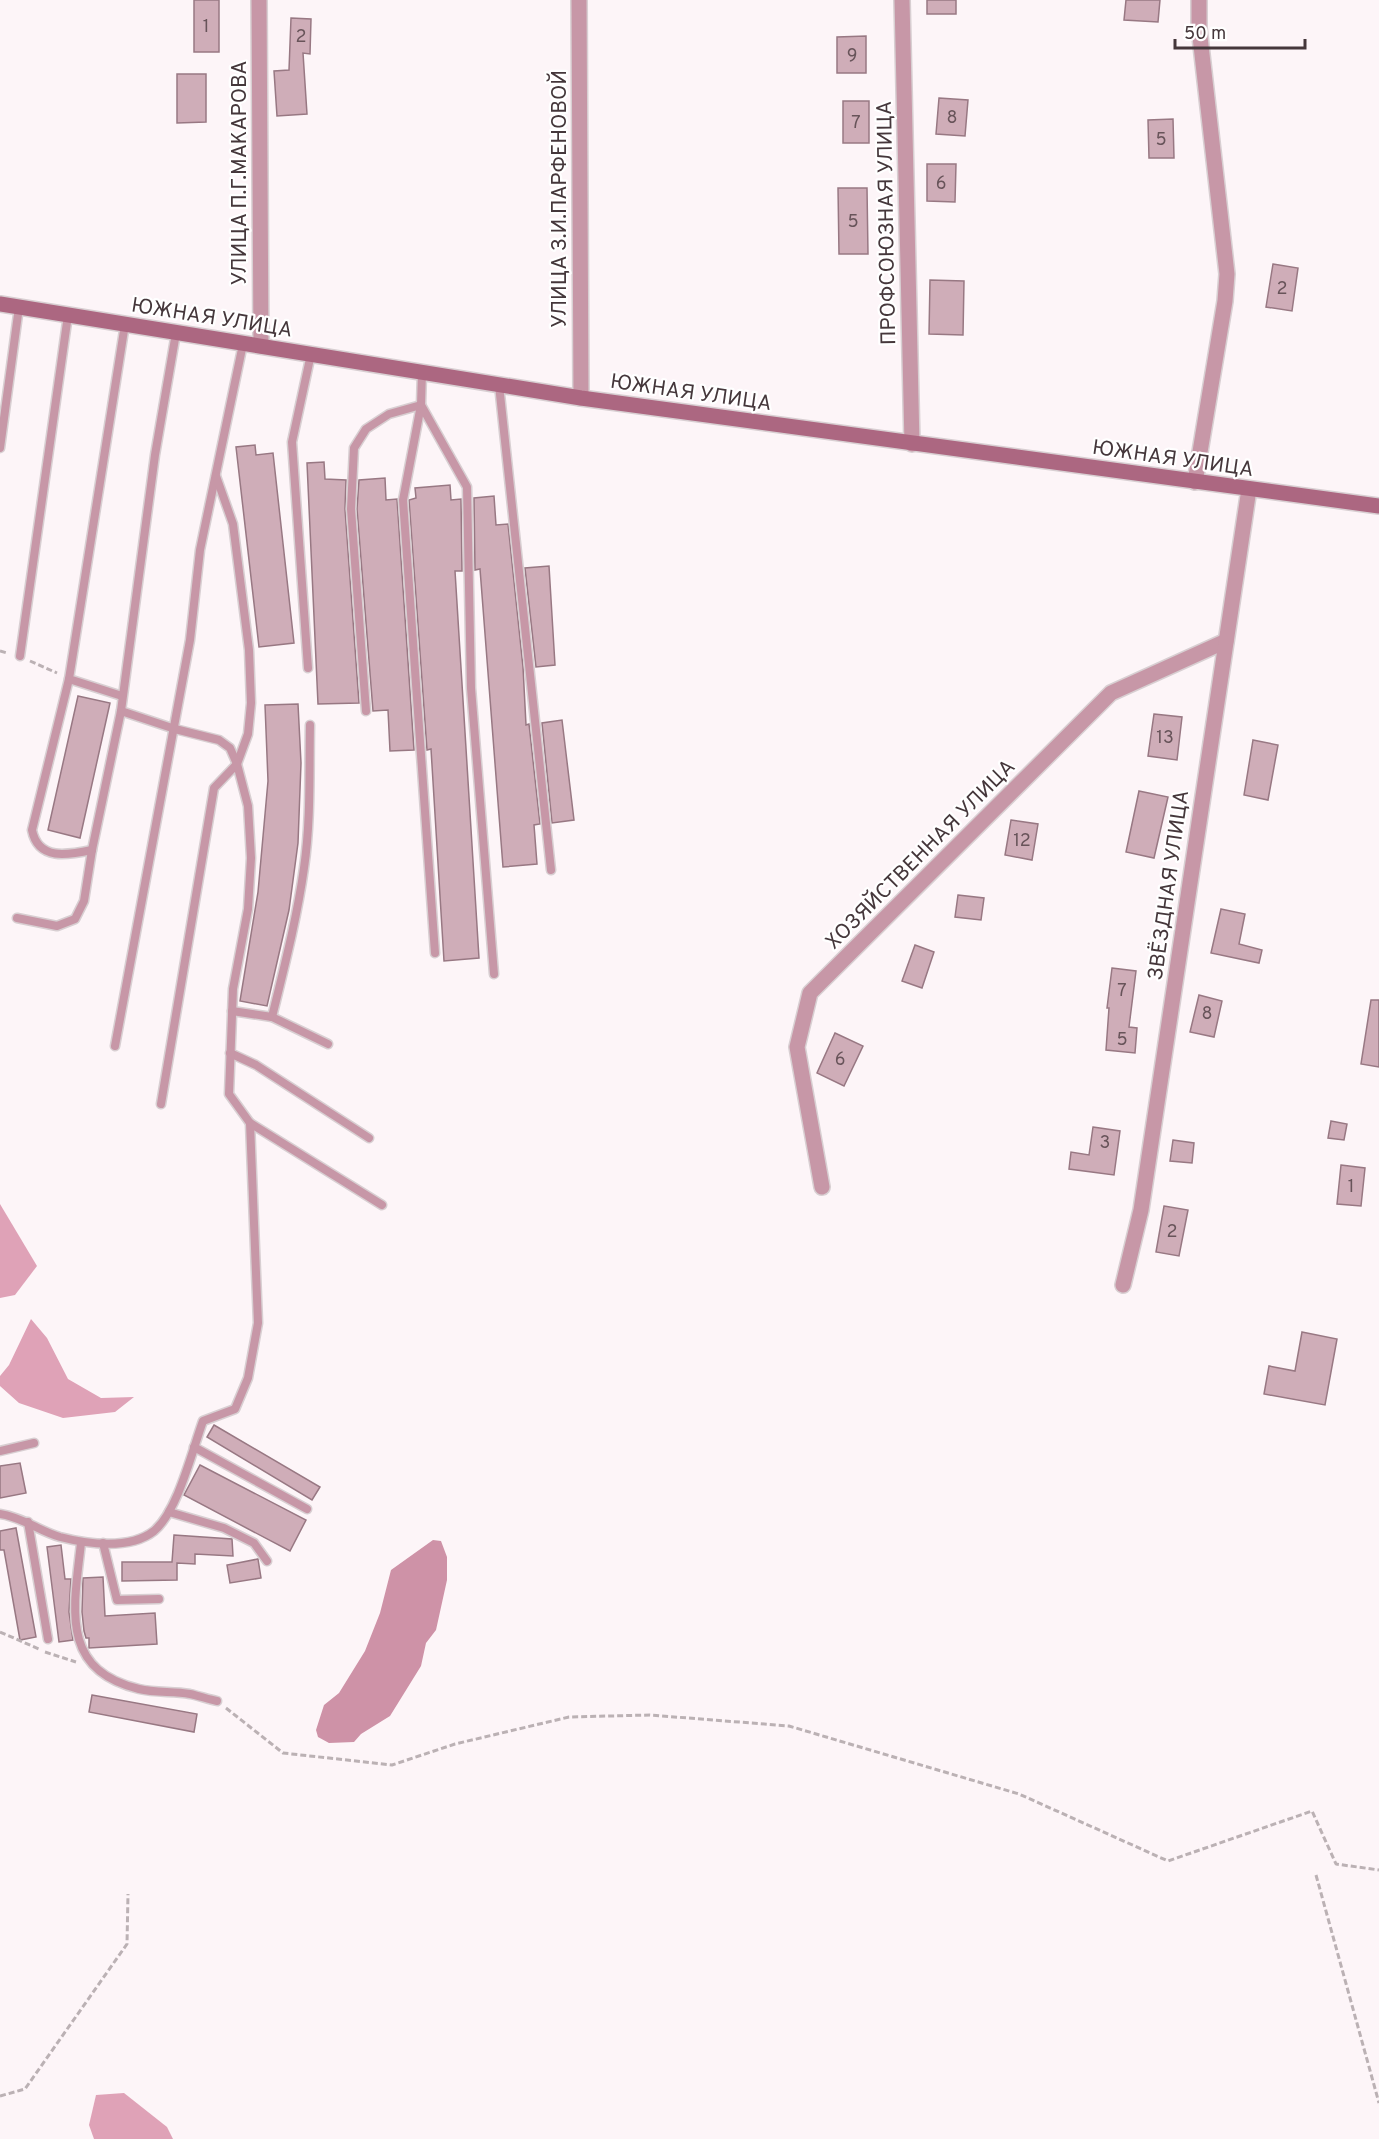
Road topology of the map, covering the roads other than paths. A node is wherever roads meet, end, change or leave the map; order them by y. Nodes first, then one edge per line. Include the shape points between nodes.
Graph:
1 (259, 0) edge
2 (579, 0) edge
3 (902, 0) edge
4 (1199, 0) edge
5 (0, 304) edge
6 (19, 307) junction
7 (68, 315) junction
8 (125, 324) junction
9 (176, 333) junction
10 (243, 344) junction
11 (261, 346) junction
12 (311, 354) junction
13 (422, 372) junction
14 (499, 385) junction
15 (581, 398) junction
16 (421, 405) junction
17 (912, 444) junction
18 (0, 448) edge
19 (216, 475) junction
20 (1195, 482) junction
21 (1249, 489) junction
22 (1379, 507) edge
23 (1226, 641) junction
24 (20, 656) road end
25 (308, 668) dead end
26 (69, 679) junction
27 (122, 696) junction
28 (121, 711) junction
29 (366, 711) dead end
30 (310, 725) dead end
31 (175, 729) junction
32 (237, 764) junction
33 (92, 850) junction
34 (550, 870) dead end
35 (17, 918) dead end
36 (435, 953) dead end
37 (494, 974) dead end
38 (232, 1011) junction
39 (272, 1017) junction
40 (328, 1044) dead end
41 (115, 1046) dead end
42 (230, 1053) junction
43 (161, 1104) dead end
44 (250, 1123) junction
45 (369, 1138) dead end
46 (822, 1187) dead end
47 (382, 1205) dead end
48 (1123, 1286) dead end
49 (34, 1443) dead end
50 (194, 1447) junction
51 (0, 1451) edge
52 (307, 1509) dead end
53 (169, 1512) junction
54 (0, 1514) edge
55 (28, 1522) junction
56 (81, 1543) junction
57 (103, 1543) junction
58 (267, 1561) dead end
59 (159, 1599) dead end
60 (48, 1639) dead end
61 (217, 1701) road end

1 - 11 street, УЛИЦА П.Г.МАКАРОВА
2 - 15 street, УЛИЦА З.И.ПАРФЕНОВОЙ
3 - 17 street, ПРОФСОЮЗНАЯ УЛИЦА
4 - 20 street via 1227,274 1226,301
5 - 6 street, ЮЖНАЯ УЛИЦА
6 - 7 street, ЮЖНАЯ УЛИЦА
6 - 18 lane
7 - 8 street, ЮЖНАЯ УЛИЦА
7 - 24 lane
8 - 9 street, ЮЖНАЯ УЛИЦА
8 - 26 lane
9 - 10 street, ЮЖНАЯ УЛИЦА
9 - 27 lane
10 - 11 street, ЮЖНАЯ УЛИЦА
10 - 19 lane
11 - 12 street, ЮЖНАЯ УЛИЦА
12 - 13 street, ЮЖНАЯ УЛИЦА
12 - 25 lane via 292,442
13 - 14 street, ЮЖНАЯ УЛИЦА
13 - 16 lane
14 - 15 street, ЮЖНАЯ УЛИЦА
14 - 34 lane
15 - 17 street, ЮЖНАЯ УЛИЦА
16 - 29 lane via 389,414 366,429 354,448 351,509
16 - 36 lane via 403,500
16 - 37 lane via 467,487 471,688
17 - 20 street, ЮЖНАЯ УЛИЦА
19 - 31 lane via 200,550
19 - 32 lane via 233,524 249,650 248,734
20 - 21 street, ЮЖНАЯ УЛИЦА
21 - 22 street, ЮЖНАЯ УЛИЦА
21 - 23 street, ЗВЁЗДНАЯ УЛИЦА
23 - 46 street, ХОЗЯЙСТВЕННАЯ УЛИЦА via 1111,693 810,993 797,1047
23 - 48 street, ЗВЁЗДНАЯ УЛИЦА via 1141,1210
26 - 27 lane
26 - 33 lane via 32,830 34,841 44,851 61,856
27 - 28 lane
28 - 31 lane
28 - 33 lane
30 - 39 lane via 304,866
31 - 32 lane via 219,740 230,748
31 - 41 lane
32 - 38 lane via 248,806 251,858 248,909
32 - 43 lane via 214,788
33 - 35 lane via 84,901 75,919 57,926
38 - 39 lane
38 - 42 lane
39 - 40 lane
42 - 44 lane via 229,1094
42 - 45 lane via 256,1065
44 - 47 lane
44 - 50 lane via 258,1323 248,1378 235,1409 203,1421
49 - 51 lane
50 - 52 lane
50 - 53 lane
53 - 57 lane via 154,1531 128,1542
53 - 58 lane via 224,1528 254,1543
54 - 55 lane
55 - 56 lane
55 - 60 lane
56 - 57 lane
56 - 61 lane via 75,1599 79,1644 90,1664 111,1681
57 - 59 lane via 117,1600

